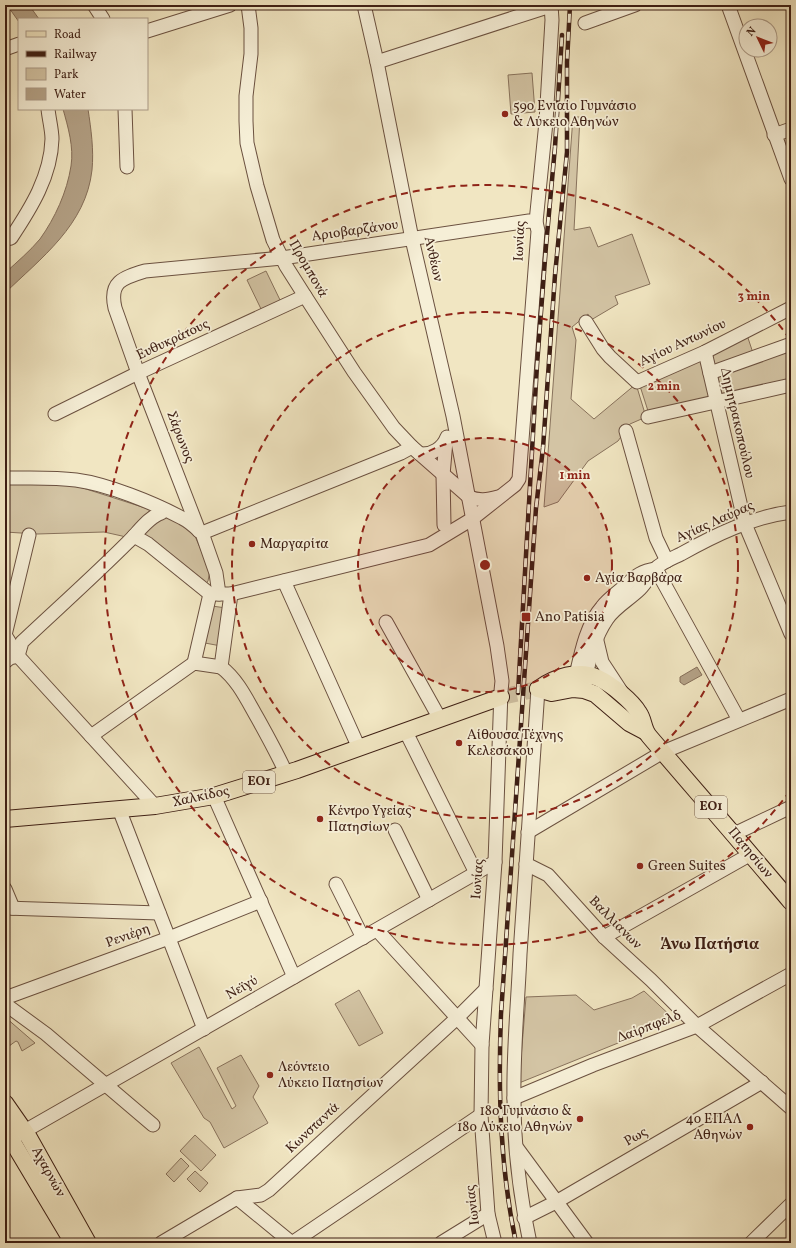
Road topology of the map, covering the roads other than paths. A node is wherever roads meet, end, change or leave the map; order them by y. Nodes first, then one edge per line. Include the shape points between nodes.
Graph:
1 (94, 5) edge
2 (230, 5) edge
3 (248, 5) edge
4 (364, 5) edge
5 (550, 5) edge
6 (635, 5) edge
7 (728, 5) edge
8 (102, 18) edge
9 (585, 23) dead end
10 (148, 31) edge
11 (18, 44) edge
12 (5, 49) edge
13 (377, 62) junction
14 (48, 110) edge
15 (125, 110) edge
16 (791, 129) edge
17 (774, 135) junction
18 (127, 167) dead end
19 (791, 180) edge
20 (536, 222) junction
21 (8, 238) edge
22 (412, 239) junction
23 (282, 258) junction
24 (114, 290) joint
25 (305, 296) junction
26 (791, 308) edge
27 (586, 322) dead end
28 (791, 344) edge
29 (705, 352) junction
30 (138, 373) junction
31 (710, 373) junction
32 (791, 385) edge
33 (716, 402) junction
34 (55, 414) dead end
35 (453, 416) junction
36 (648, 417) dead end
37 (626, 431) dead end
38 (446, 441) junction
39 (416, 450) junction
40 (443, 475) junction
41 (9, 478) dead end
42 (500, 496) junction
43 (469, 497) junction
44 (161, 508) junction
45 (791, 512) edge
46 (472, 519) junction
47 (745, 524) junction
48 (444, 525) junction
49 (200, 532) junction
50 (29, 535) dead end
51 (134, 536) junction
52 (476, 537) junction
53 (429, 545) junction
54 (667, 561) junction
55 (656, 569) junction
56 (284, 581) junction
57 (220, 594) junction
58 (386, 622) dead end
59 (791, 634) edge
60 (5, 635) edge
61 (597, 638) junction
62 (18, 656) junction
63 (5, 662) edge
64 (194, 663) junction
65 (221, 667) junction
66 (580, 681) junction
67 (538, 689) joint
68 (501, 697) junction
69 (791, 699) edge
70 (628, 701) junction
71 (440, 719) junction
72 (739, 720) junction
73 (406, 732) junction
74 (646, 732) junction
75 (91, 736) junction
76 (359, 748) junction
77 (663, 752) junction
78 (286, 773) junction
79 (214, 796) junction
80 (155, 806) junction
81 (791, 807) edge
82 (120, 809) junction
83 (5, 819) edge
84 (395, 830) dead end
85 (528, 832) junction
86 (734, 834) junction
87 (751, 854) junction
88 (495, 862) junction
89 (526, 864) junction
90 (476, 873) junction
91 (336, 884) dead end
92 (5, 889) edge
93 (429, 900) junction
94 (261, 901) junction
95 (791, 902) edge
96 (9, 908) edge
97 (159, 913) junction
98 (377, 930) junction
99 (604, 937) junction
100 (168, 938) junction
101 (363, 938) junction
102 (791, 974) edge
103 (294, 977) junction
104 (486, 989) junction
105 (5, 998) edge
106 (5, 1004) edge
107 (457, 1018) junction
108 (697, 1026) junction
109 (204, 1029) junction
110 (482, 1045) junction
111 (762, 1082) junction
112 (106, 1085) junction
113 (514, 1098) junction
114 (5, 1103) edge
115 (791, 1108) edge
116 (480, 1114) junction
117 (153, 1126) dead end
118 (12, 1135) edge
119 (516, 1147) junction
120 (237, 1198) junction
121 (556, 1202) junction
122 (791, 1204) edge
123 (488, 1214) junction
124 (524, 1218) junction
125 (73, 1243) edge
126 (88, 1243) edge
127 (161, 1243) edge
128 (292, 1243) edge
129 (441, 1243) edge
130 (495, 1243) edge
131 (530, 1243) edge
132 (587, 1243) edge
133 (751, 1243) edge

1 - 8 street
2 - 10 street
3 - 23 street, Προμπονά via 251,54 246,96 247,143 267,224
4 - 13 street, Ανθέων
5 - 13 street
5 - 20 street, Ιωνίας via 552,20 546,122
6 - 9 street
7 - 17 street
11 - 12 street
13 - 22 street, Ανθέων
14 - 21 street via 52,139 42,186 21,223
15 - 18 street
16 - 17 street
17 - 19 street
20 - 22 street, Αριοβαρζάνου
20 - 42 street, Ιωνίας via 538,231 518,479 515,485
22 - 23 street, Αριοβαρζάνου
22 - 35 street, Ανθέων
23 - 24 street, Αριοβαρζάνου via 144,271 118,282
23 - 25 street, Προμπονά
24 - 30 street, Σάρωνος via 115,308
25 - 30 street, Ευθυκράτους
25 - 39 street, Προμπονά via 394,428
26 - 29 street, Αγίου Αντωνίου
27 - 29 street, Αγίου Αντωνίου via 610,357 637,382
28 - 31 street
29 - 31 street, Δημητρακοπούλου
30 - 34 street, Ευθυκράτους
30 - 49 street, Σάρωνος
31 - 33 street, Δημητρακοπούλου
32 - 33 street
33 - 36 street
33 - 47 street, Δημητρακοπούλου
35 - 38 street
35 - 43 street, Ανθέων
37 - 54 street via 656,538
38 - 39 street via 431,453
38 - 40 street
39 - 40 street, Προμπονά
39 - 49 street via 401,453
40 - 43 street, Προμπονά
40 - 48 street
41 - 44 street via 76,480 119,492
42 - 43 street via 489,500
42 - 46 street
42 - 52 street via 497,506 481,525
43 - 46 street, Ανθέων
44 - 49 street via 183,518
44 - 51 street via 161,513 156,514
45 - 47 street, Αγίας Λαύρας via 772,514
46 - 48 street
46 - 52 street, Ιωνίας
46 - 53 street
47 - 54 street, Αγίας Λαύρας
47 - 59 street, Δημητρακοπούλου
48 - 53 street
49 - 57 street, Σάρωνος via 216,573
50 - 60 street
51 - 57 street
51 - 62 street via 22,642
52 - 68 street, Ιωνίας via 497,646 502,681
53 - 56 street
54 - 55 street, Αγίας Λαύρας
55 - 61 street, Αγίας Λαύρας via 640,589 608,617
55 - 66 street, Αγίας Λαύρας via 645,570 634,578 597,613 580,656
55 - 72 street
56 - 57 street
56 - 76 street
57 - 64 street, Σάρωνος
57 - 65 street
58 - 71 street
60 - 62 street
61 - 66 street, Αγίας Λαύρας
61 - 70 street via 602,662
62 - 63 street
62 - 75 street
64 - 65 street
64 - 75 street
65 - 78 street via 239,686
66 - 67 main road via 547,682
66 - 70 main road, Πατησίων / ΕΟ1 via 602,680
66 - 74 main road, Πατησίων / ΕΟ1 via 629,723
67 - 85 street
68 - 71 main road, Χαλκίδος / ΕΟ1
68 - 88 street, Ιωνίας
69 - 72 street
70 - 74 main road, Πατησίων / ΕΟ1 via 640,714
71 - 73 main road, Χαλκίδος / ΕΟ1
72 - 77 street
73 - 76 main road, Χαλκίδος / ΕΟ1
73 - 90 street
74 - 77 main road, Πατησίων / ΕΟ1
75 - 80 street
76 - 78 main road, Χαλκίδος / ΕΟ1
77 - 85 street
77 - 86 main road, Πατησίων / ΕΟ1
78 - 79 main road, Χαλκίδος / ΕΟ1
79 - 80 main road, Χαλκίδος / ΕΟ1
79 - 94 street
80 - 82 main road, Χαλκίδος / ΕΟ1
81 - 86 street
82 - 83 main road, Χαλκίδος / ΕΟ1
82 - 97 street
84 - 93 street
85 - 89 street
86 - 87 main road, Πατησίων / ΕΟ1
87 - 95 main road, Πατησίων / ΕΟ1
87 - 99 street
88 - 90 street, Νεϊγύ
88 - 104 street, Ιωνίας
89 - 99 street, Βαλλιανων via 548,875
89 - 113 street
90 - 93 street, Νεϊγύ
91 - 101 street
92 - 96 street
93 - 98 street, Νεϊγύ
94 - 100 street, Ρενιέρη
94 - 103 street
96 - 97 street
97 - 100 street
98 - 101 street, Νεϊγύ
98 - 107 street
99 - 108 street, Βαλλιανων
100 - 105 street, Ρενιέρη
100 - 109 street
101 - 103 street, Νεϊγύ
102 - 108 street, Δαίρπφελδ
103 - 109 street, Νεϊγύ
104 - 107 street, Κωνσταντά
104 - 110 street, Ιωνίας
106 - 112 street via 46,1034
107 - 110 street
107 - 120 street, Κωνσταντά via 269,1190 261,1195
108 - 111 street, Βαλλιανων
108 - 113 street, Δαίρπφελδ
109 - 112 street, Νεϊγύ
110 - 116 street, Ιωνίας
111 - 115 street, Βαλλιανων
111 - 121 street, Ρως
112 - 117 street
112 - 118 street, Νεϊγύ
113 - 119 street
114 - 118 main road, Αχαρνών
116 - 123 street, Ιωνίας
116 - 128 street
118 - 125 main road, Αχαρνών
118 - 126 main road, Αχαρνών
119 - 121 street
119 - 124 street
120 - 127 street, Κωνσταντά
120 - 128 street
121 - 124 street, Ρως
121 - 132 street
122 - 133 street
123 - 129 street
123 - 130 street, Ιωνίας
124 - 131 street

